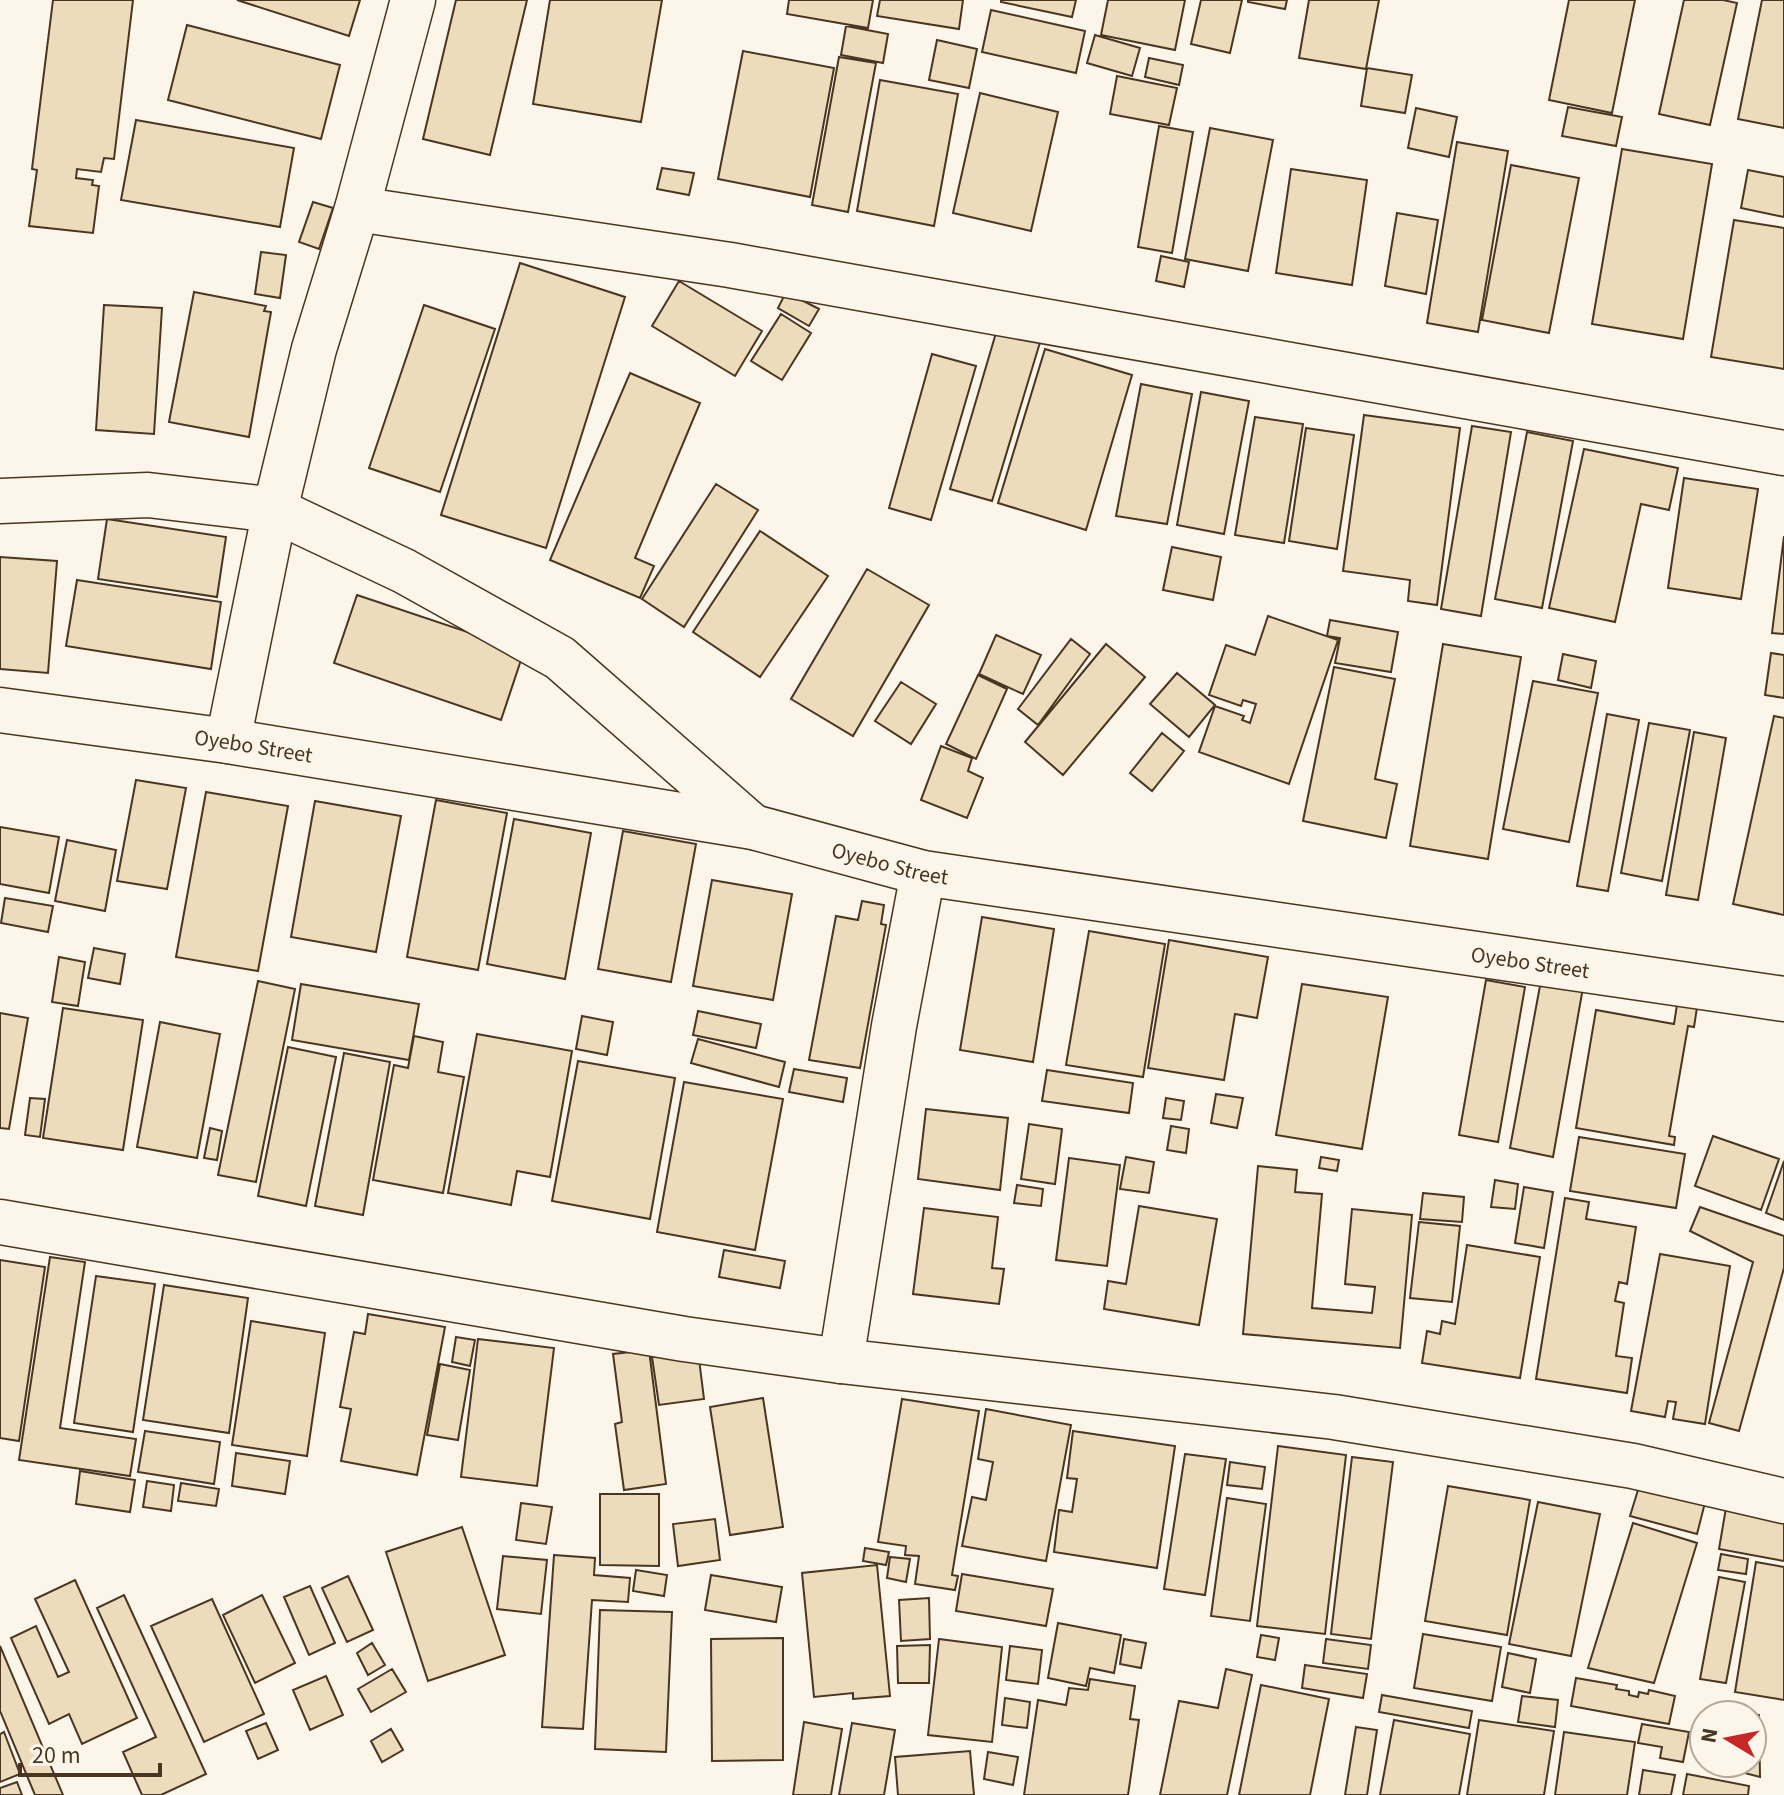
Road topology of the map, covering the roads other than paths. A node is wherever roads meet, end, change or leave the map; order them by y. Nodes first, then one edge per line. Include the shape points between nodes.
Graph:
1 (413, 0) edge
2 (357, 209) junction
3 (1784, 453) edge
4 (0, 501) edge
5 (275, 510) junction
6 (0, 710) edge
7 (228, 741) junction
8 (753, 827) junction
9 (923, 873) junction
10 (1784, 999) edge
11 (0, 1222) edge
12 (841, 1361) junction
13 (1784, 1501) edge

1 - 2 street
2 - 3 street via 730,265
2 - 5 street via 314,349
4 - 5 street via 148,495
5 - 7 street
5 - 8 street via 404,571 560,658
6 - 7 street, Oyebo Street
7 - 8 street, Oyebo Street
8 - 9 street, Oyebo Street
9 - 10 street, Oyebo Street
9 - 12 street
11 - 12 street
12 - 13 street via 1334,1417 1633,1466

